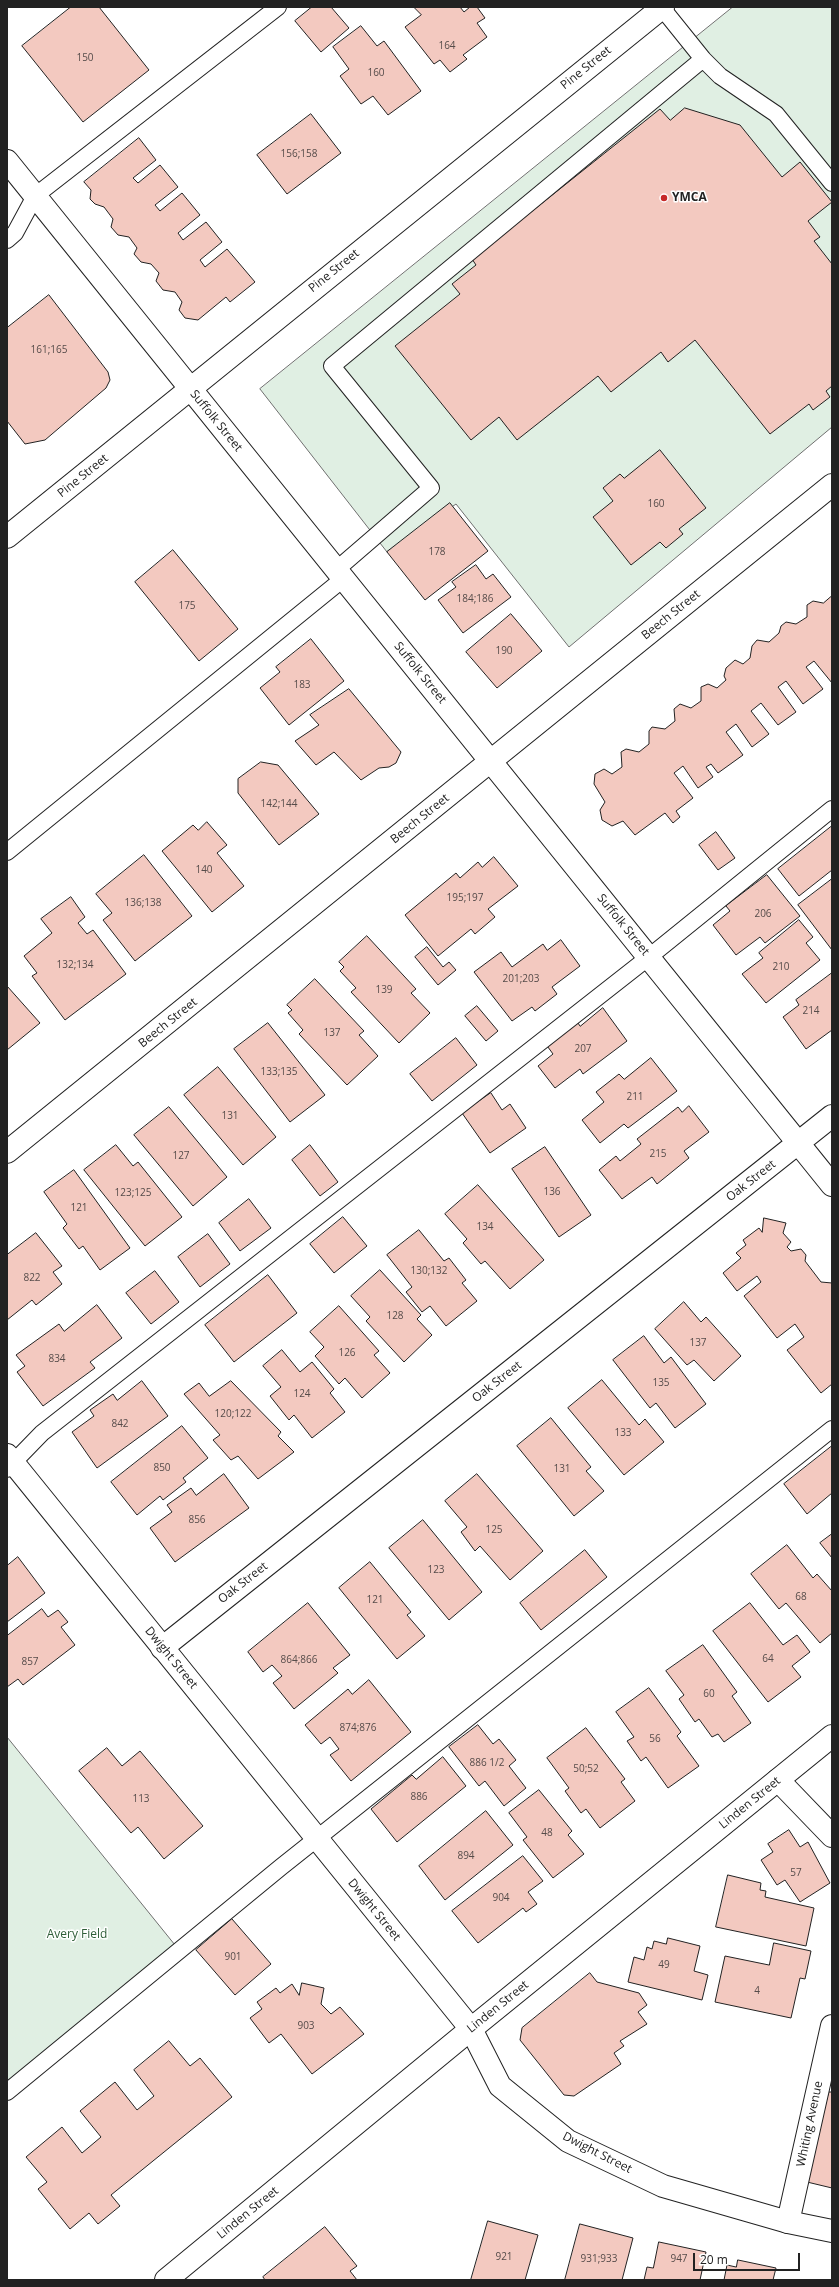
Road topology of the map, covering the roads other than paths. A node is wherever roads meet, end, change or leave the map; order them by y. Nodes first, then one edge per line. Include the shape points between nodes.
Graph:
1 (278, 7) edge
2 (662, 7) edge
3 (702, 59) junction
4 (7, 161) edge
5 (832, 183) edge
6 (35, 196) junction
7 (7, 240) edge
8 (189, 388) junction
9 (832, 485) edge
10 (7, 537) edge
11 (340, 574) junction
12 (491, 761) junction
13 (832, 809) edge
14 (7, 852) edge
15 (648, 957) junction
16 (832, 1116) edge
17 (798, 1143) junction
18 (7, 1152) edge
19 (832, 1185) edge
20 (832, 1429) edge
21 (9, 1462) edge
22 (162, 1648) junction
23 (832, 1736) edge
24 (778, 1780) junction
25 (832, 1836) edge
26 (317, 1839) junction
27 (832, 2026) edge
28 (471, 2029) junction
29 (7, 2092) edge
30 (788, 2222) junction
31 (832, 2231) edge
32 (166, 2280) edge

1 - 6 lane
2 - 3 lane
2 - 8 street, Pine Street
3 - 5 lane via 720,76 776,114
3 - 11 lane via 332,366 431,488
4 - 6 street, Suffolk Street
6 - 7 lane via 15,233
6 - 8 street, Suffolk Street
8 - 10 street, Pine Street
8 - 11 street, Suffolk Street
9 - 12 street, Beech Street
11 - 12 street, Suffolk Street
11 - 14 lane
12 - 15 street, Suffolk Street
12 - 18 street, Beech Street
13 - 15 lane
15 - 17 street, Suffolk Street
15 - 21 lane via 42,1433
16 - 17 street, Oak Street
17 - 19 street, Suffolk Street
17 - 22 street, Oak Street
20 - 26 lane
21 - 22 street, Dwight Street
22 - 26 street, Dwight Street
23 - 24 street, Linden Street
24 - 25 street
24 - 28 street, Linden Street
26 - 28 street, Dwight Street
26 - 29 lane
27 - 30 street, Whiting Avenue
28 - 30 street, Dwight Street via 500,2086 568,2141 662,2186
28 - 32 street, Linden Street
30 - 31 street, Dwight Street

